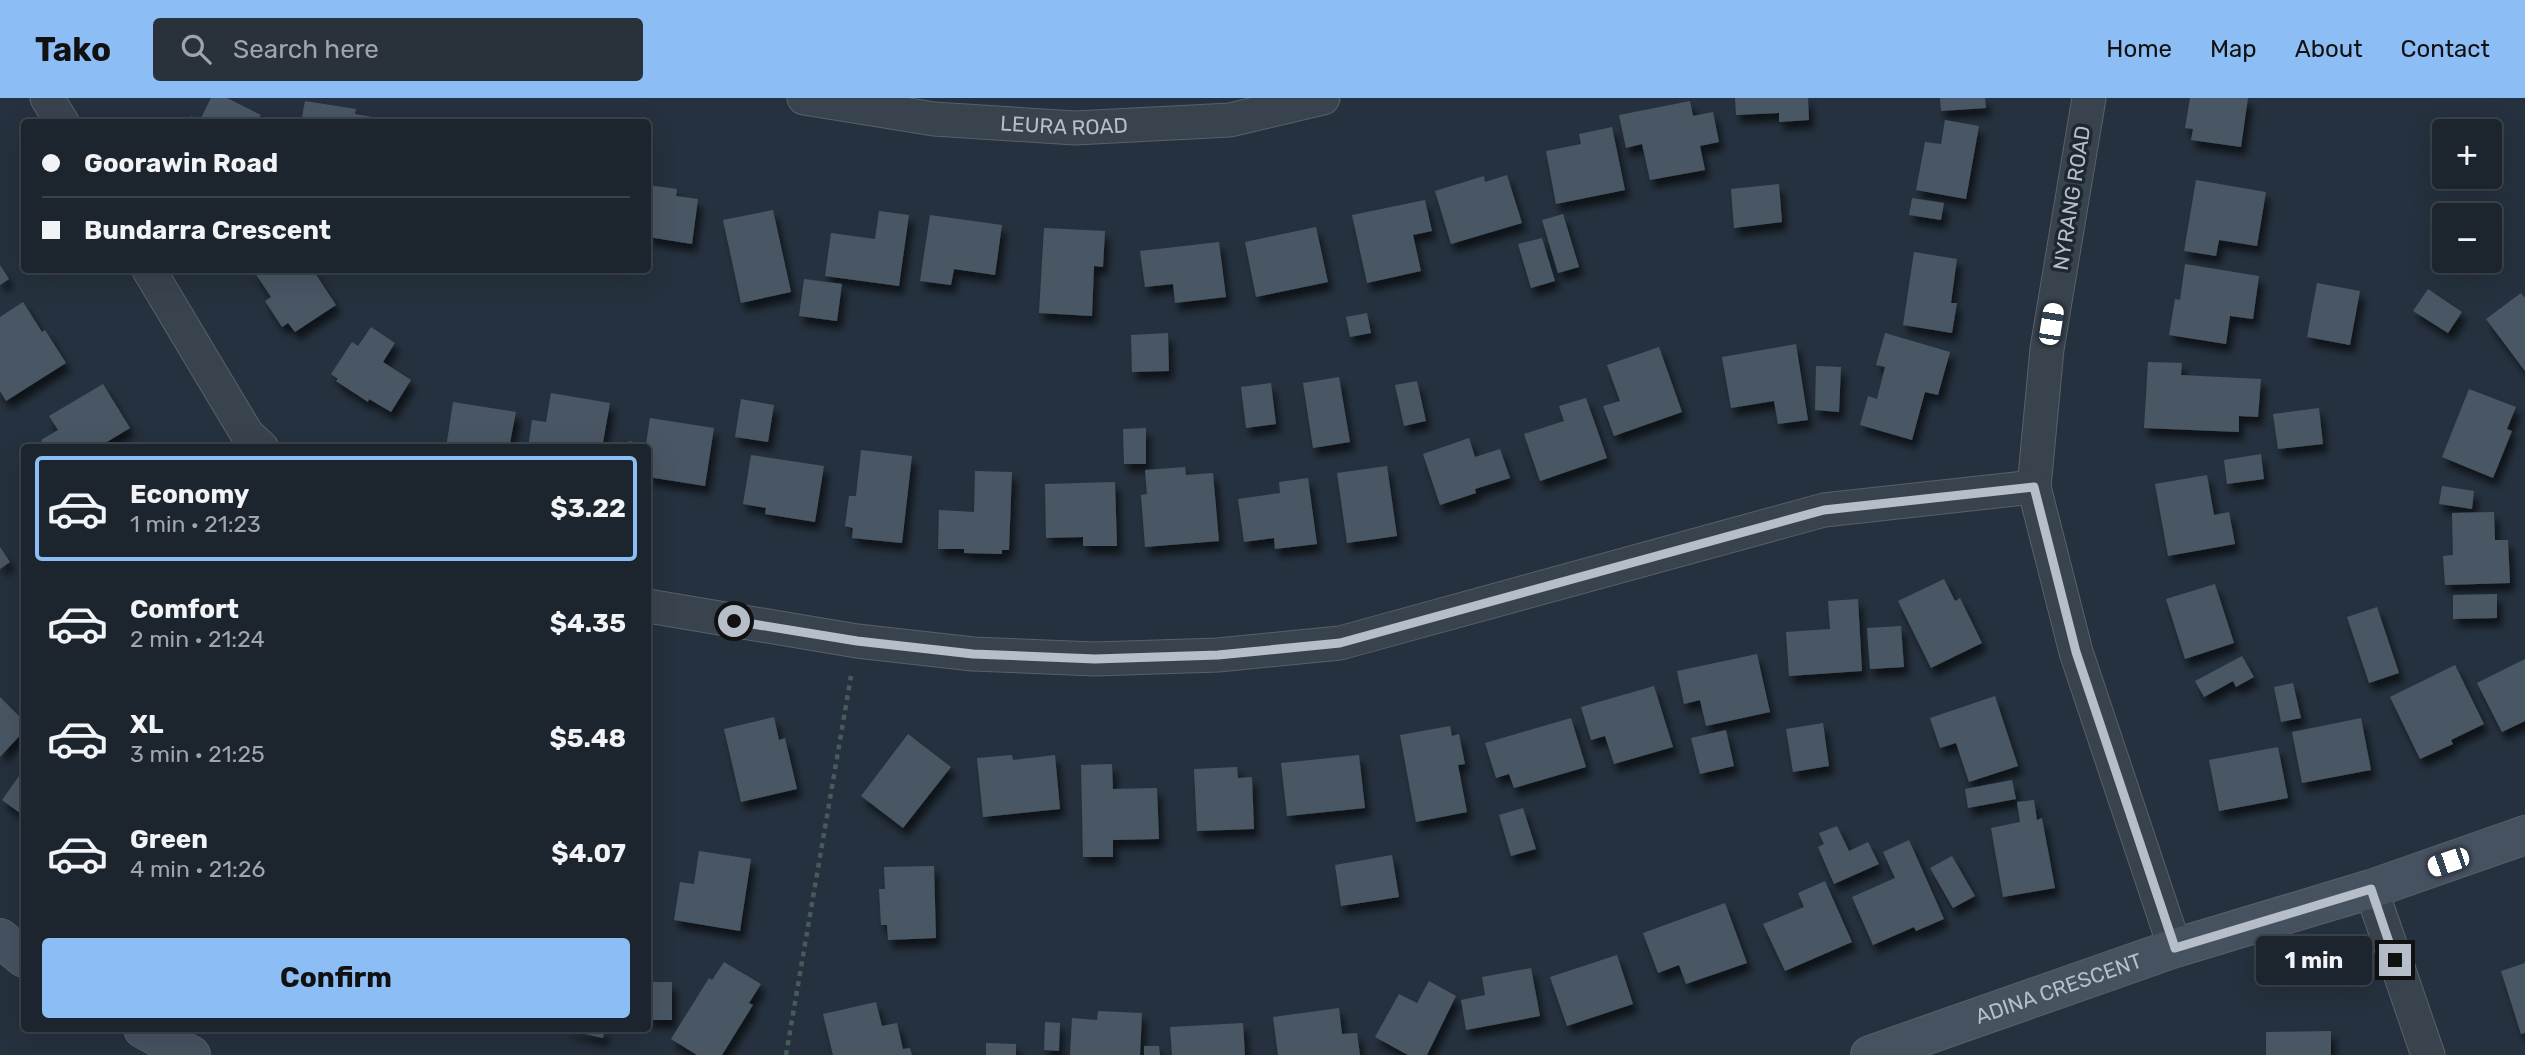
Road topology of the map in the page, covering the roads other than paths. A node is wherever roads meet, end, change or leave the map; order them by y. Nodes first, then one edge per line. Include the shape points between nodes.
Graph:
1 (47, 98) edge
2 (804, 98) edge
3 (1322, 98) edge
4 (2089, 98) edge
5 (60, 119) edge
6 (151, 273) edge
7 (258, 444) edge
8 (2034, 487) junction
9 (651, 607) edge
10 (2525, 835) edge
11 (2371, 889) junction
12 (0, 938) edge
13 (2175, 948) junction
14 (21, 956) edge
15 (149, 1032) edge
16 (191, 1055) edge
17 (1870, 1055) edge
18 (2428, 1055) edge

1 - 5 street
2 - 3 street, LEURA ROAD via 934,119 1082,128 1230,120
4 - 8 street, NYRANG ROAD via 2047,349
6 - 7 street via 247,434
8 - 9 street via 1824,510 1340,643 1218,655 1095,659 973,654 857,641
8 - 13 street, NYRANG ROAD via 2076,652
10 - 11 street, ADINA CRESCENT
11 - 13 street, ADINA CRESCENT
11 - 18 street
12 - 14 street
13 - 17 street, ADINA CRESCENT
15 - 16 street

